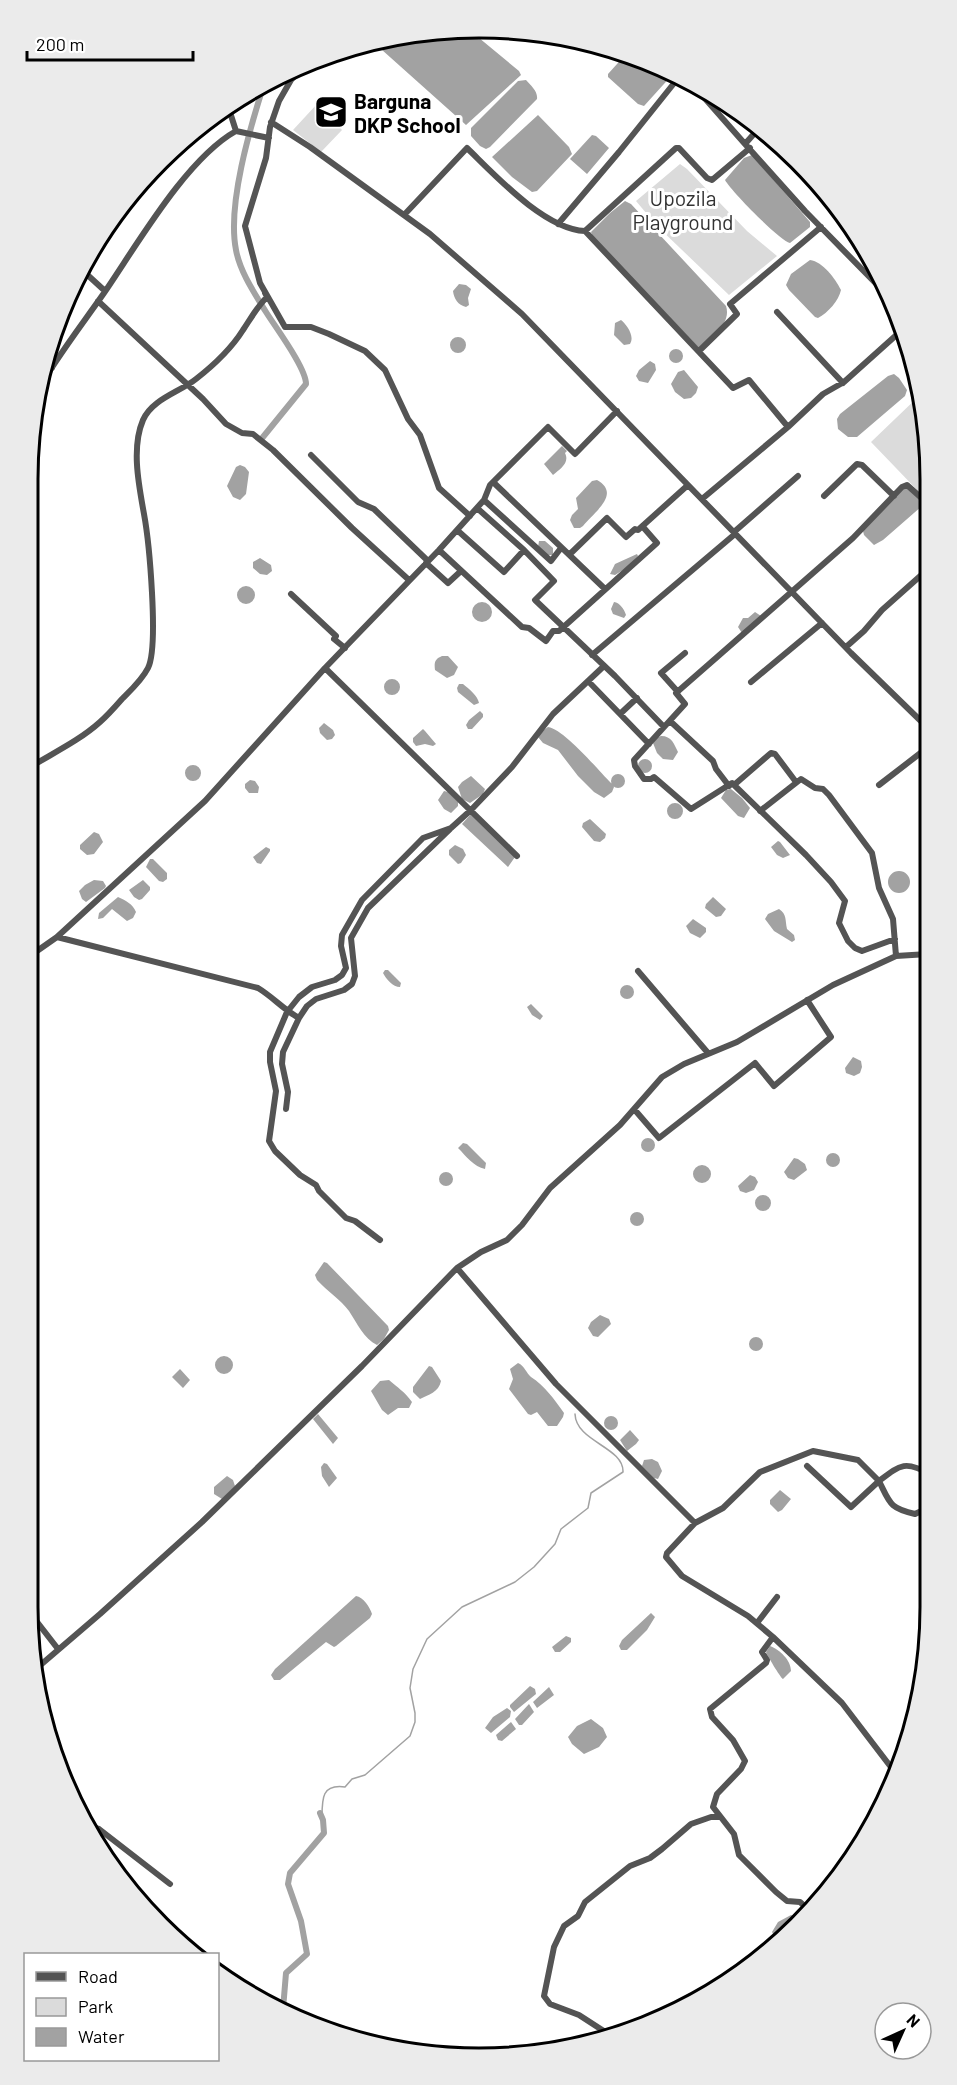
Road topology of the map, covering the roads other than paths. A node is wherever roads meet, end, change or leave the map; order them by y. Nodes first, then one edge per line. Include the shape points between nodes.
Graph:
1 (293, 78) edge
2 (674, 83) edge
3 (707, 102) edge
4 (230, 114) edge
5 (272, 122) junction
6 (236, 131) junction
7 (754, 135) edge
8 (269, 138) junction
9 (747, 146) junction
10 (404, 215) junction
11 (558, 224) junction
12 (821, 227) junction
13 (585, 231) junction
14 (88, 275) edge
15 (872, 279) edge
16 (105, 291) junction
17 (266, 295) junction
18 (98, 302) junction
19 (777, 312) dead end
20 (896, 336) edge
21 (699, 351) junction
22 (52, 368) edge
23 (843, 383) junction
24 (187, 384) junction
25 (617, 411) junction
26 (788, 427) junction
27 (311, 455) dead end
28 (798, 476) dead end
29 (492, 482) junction
30 (688, 485) junction
31 (824, 496) dead end
32 (894, 496) junction
33 (920, 497) edge
34 (702, 499) junction
35 (484, 500) junction
36 (477, 508) junction
37 (470, 516) junction
38 (643, 527) junction
39 (457, 530) junction
40 (735, 533) junction
41 (561, 548) junction
42 (440, 550) junction
43 (524, 550) junction
44 (570, 554) junction
45 (427, 562) junction
46 (461, 571) junction
47 (920, 576) edge
48 (409, 580) junction
49 (605, 589) junction
50 (792, 591) junction
51 (291, 594) dead end
52 (822, 622) junction
53 (563, 628) junction
54 (846, 647) junction
55 (345, 648) junction
56 (685, 653) dead end
57 (592, 655) junction
58 (604, 666) junction
59 (326, 668) junction
60 (588, 681) junction
61 (752, 682) dead end
62 (678, 692) junction
63 (637, 698) junction
64 (620, 714) junction
65 (920, 720) edge
66 (670, 721) junction
67 (664, 727) junction
68 (649, 744) junction
69 (920, 753) edge
70 (38, 762) edge
71 (796, 782) junction
72 (879, 785) dead end
73 (731, 786) junction
74 (471, 810) junction
75 (760, 811) junction
76 (451, 828) junction
77 (517, 856) dead end
78 (57, 937) junction
79 (895, 939) junction
80 (38, 950) edge
81 (920, 954) edge
82 (896, 956) junction
83 (638, 971) dead end
84 (807, 1000) junction
85 (287, 1012) junction
86 (299, 1018) junction
87 (708, 1053) junction
88 (286, 1109) dead end
89 (634, 1109) junction
90 (380, 1240) dead end
91 (458, 1268) junction
92 (807, 1466) dead end
93 (920, 1469) edge
94 (879, 1481) junction
95 (920, 1512) edge
96 (695, 1523) junction
97 (777, 1597) dead end
98 (757, 1623) junction
99 (38, 1624) edge
100 (773, 1637) junction
101 (57, 1649) junction
102 (41, 1664) edge
103 (890, 1765) edge
104 (720, 1817) junction
105 (98, 1829) edge
106 (170, 1884) dead end
107 (803, 1905) edge
108 (601, 2030) edge

1 - 5 street via 279,100
2 - 11 street
3 - 9 street
4 - 6 street
5 - 8 street
5 - 10 street
6 - 8 street
6 - 16 street via 221,139 193,168
7 - 9 street
8 - 17 street via 245,226
9 - 12 street
9 - 13 street via 712,180 676,148
10 - 11 street via 466,148 522,202
10 - 25 street via 522,314
11 - 13 street
12 - 15 street
12 - 21 street via 730,304 737,314
13 - 21 street
14 - 16 street
16 - 18 street
17 - 24 street via 227,352
17 - 37 street via 285,327 311,327 329,334 365,351 385,370 408,420 420,435 439,488
18 - 22 street
18 - 24 street
19 - 23 street
20 - 23 street
21 - 26 street via 733,388 749,380
23 - 26 street via 823,394
24 - 48 street via 226,424 242,434 253,434 273,450
24 - 70 street via 155,405 140,430 136,471 149,537 152,612 148,667 99,723
25 - 29 street via 575,454 548,426
25 - 30 street
26 - 34 street
27 - 45 street via 358,502 374,509
28 - 40 street
29 - 35 street
29 - 41 street
30 - 34 street
30 - 38 street
31 - 32 street via 857,464
32 - 33 street via 907,485
32 - 50 street
34 - 40 street
35 - 36 street
35 - 41 street via 551,561
36 - 37 street
36 - 43 street
37 - 39 street
38 - 44 street via 626,537 607,518
38 - 49 street via 657,543
39 - 42 street
39 - 43 street via 504,572
40 - 50 street
40 - 57 street
41 - 44 street
42 - 45 street
42 - 46 street
43 - 53 street via 554,581 535,600
44 - 49 street
45 - 46 street via 448,583
45 - 48 street
46 - 53 street via 522,627 542,639 546,641 553,631
47 - 54 street
48 - 55 street
49 - 53 street
50 - 52 street
50 - 62 street
51 - 55 street
52 - 54 street
52 - 61 street
53 - 57 street
54 - 65 street
55 - 59 street
56 - 62 street via 661,673
57 - 58 street
58 - 60 street
58 - 63 street
59 - 74 street
59 - 78 street via 205,801
60 - 64 street
60 - 74 street via 553,714 512,767
62 - 66 street via 685,704
63 - 64 street
63 - 67 street
64 - 68 street
66 - 67 street
66 - 73 street via 713,761
67 - 68 street
68 - 73 street via 634,760 635,766 644,778 654,777 691,809
69 - 72 street
71 - 73 street via 771,753
71 - 75 street
71 - 79 street via 804,779 825,791 872,853 879,888 893,919
73 - 75 street
74 - 76 street
74 - 77 street
75 - 79 street via 806,855 845,901 840,923 855,948 862,951
76 - 85 street via 423,838 372,888 342,936 346,968 342,975 312,987
76 - 86 street via 368,908 351,938 355,976 352,984 316,999
78 - 80 street
78 - 85 street via 258,988
79 - 82 street
81 - 82 street
82 - 84 street
83 - 87 street
84 - 87 street via 737,1042
84 - 89 street via 831,1037 774,1086 755,1063 659,1138
85 - 86 street
85 - 90 street via 270,1052 276,1091 269,1140 284,1162 316,1185 346,1218
86 - 88 street via 283,1052
87 - 89 street via 662,1077
89 - 91 street via 550,1188 507,1240
91 - 96 street via 556,1384
91 - 101 street via 202,1522
92 - 94 street via 851,1507
93 - 94 street via 908,1464 899,1466
94 - 95 street via 891,1504 915,1514
94 - 96 street via 858,1460 813,1451 760,1472 723,1508
96 - 98 street via 667,1553 667,1561 682,1576
97 - 98 street
98 - 100 street
99 - 101 street
100 - 103 street via 842,1703
100 - 104 street via 762,1652 766,1662 710,1709 745,1761 717,1794 713,1807
101 - 102 street
104 - 107 street via 734,1834 739,1855 787,1901
104 - 108 street via 691,1824 650,1858 630,1866 585,1902 578,1916 564,1926 554,1947 544,1996 550,2004 579,2015
105 - 106 street

